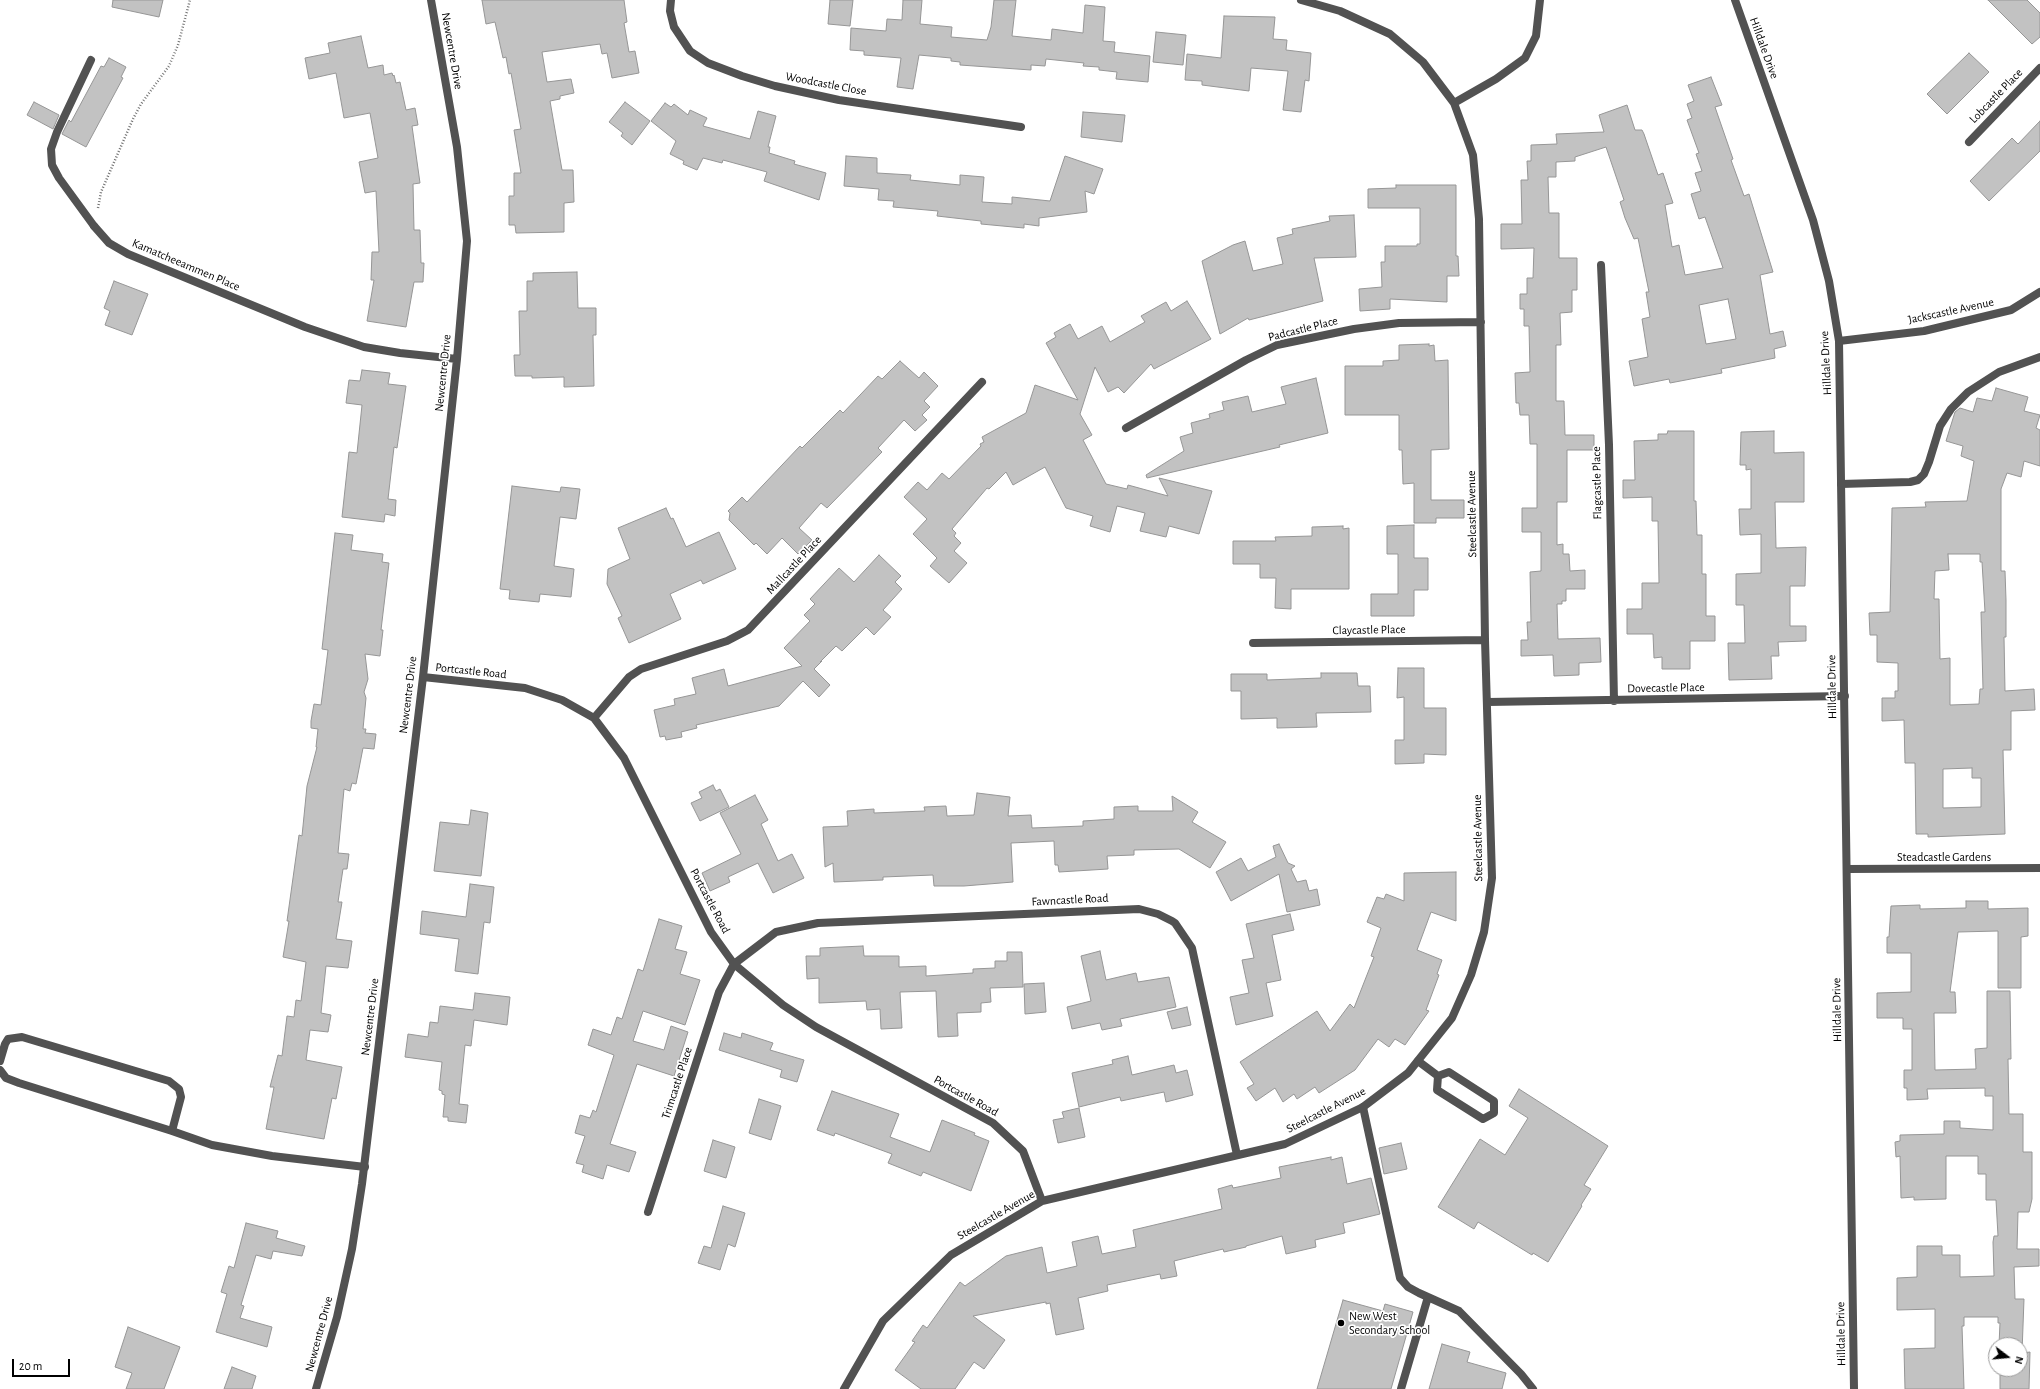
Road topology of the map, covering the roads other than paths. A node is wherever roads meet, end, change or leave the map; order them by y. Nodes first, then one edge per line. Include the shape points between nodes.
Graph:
1 (431, 0) edge
2 (671, 0) edge
3 (1301, 0) edge
4 (1540, 0) edge
5 (1735, 0) edge
6 (91, 60) dead end
7 (2040, 68) edge
8 (1454, 103) junction
9 (1020, 127) dead end
10 (1969, 142) dead end
11 (1601, 265) dead end
12 (2040, 292) edge
13 (1481, 322) junction
14 (1839, 340) junction
15 (2040, 357) edge
16 (457, 359) junction
17 (982, 382) dead end
18 (1126, 428) dead end
19 (1841, 484) junction
20 (1485, 640) junction
21 (1253, 643) dead end
22 (423, 677) junction
23 (1845, 696) junction
24 (1614, 701) junction
25 (1488, 702) junction
26 (594, 718) junction
27 (2040, 868) edge
28 (1847, 869) junction
29 (734, 964) junction
30 (0, 1061) edge
31 (1418, 1061) junction
32 (0, 1070) edge
33 (1438, 1076) junction
34 (1363, 1107) junction
35 (172, 1131) junction
36 (1236, 1155) junction
37 (365, 1167) junction
38 (1042, 1201) junction
39 (648, 1212) dead end
40 (1428, 1297) junction
41 (316, 1389) edge
42 (844, 1389) edge
43 (1400, 1389) edge
44 (1532, 1389) edge
45 (1854, 1389) edge

1 - 16 street, Newcentre Drive via 457,147 467,241
2 - 9 street, Woodcastle Close via 670,11 674,27 682,42 708,64 775,86 839,100
3 - 8 street, Steelcastle Avenue via 1340,12 1390,34 1423,62
4 - 8 street via 1536,36 1525,58 1496,80
5 - 14 street, Hilldale Drive via 1813,220 1829,281
6 - 16 street, Kamatcheeammen Place via 57,132 51,150 52,165 94,226 109,243 128,254 305,327 364,347
7 - 10 street, Lobcastle Place
8 - 13 street, Steelcastle Avenue via 1473,156 1479,219
11 - 24 street, Flagcastle Place
12 - 14 street, Jackscastle Avenue via 2011,310 1924,331
13 - 18 street, Padcastle Place via 1399,323 1354,329 1277,345
13 - 20 street, Steelcastle Avenue
14 - 19 street, Hilldale Drive
15 - 19 street via 1999,372 1968,392 1951,409 1940,426 1924,474 1918,480
16 - 22 street, Newcentre Drive
17 - 26 street, Mallcastle Place via 748,630 727,641 641,669 629,677
19 - 23 street, Hilldale Drive
20 - 21 street, Claycastle Place
20 - 25 street, Steelcastle Avenue
22 - 26 street, Portcastle Road via 526,688 562,700
22 - 37 street, Newcentre Drive
23 - 24 street, Dovecastle Place
23 - 28 street, Hilldale Drive
24 - 25 street, Dovecastle Place
25 - 31 street, Steelcastle Avenue via 1492,878 1484,932 1471,975 1452,1018
26 - 29 street, Portcastle Road via 624,758 711,932
27 - 28 street, Steadcastle Gardens
28 - 45 street, Hilldale Drive
29 - 36 street, Fawncastle Road via 776,932 818,923 1140,909 1158,914 1175,923 1192,948
29 - 38 street, Portcastle Road via 783,1005 816,1027 993,1124 1023,1151
29 - 39 street, Trimcastle Place via 719,992
30 - 35 street via 4,1044 8,1039 22,1037 169,1080 179,1089 181,1096
31 - 33 street
31 - 34 street, Steelcastle Avenue via 1408,1073
32 - 35 street via 6,1078 19,1083
33 - 33 street via 1449,1072 1494,1101 1494,1113 1483,1119 1438,1090
34 - 36 street, Steelcastle Avenue via 1285,1144
34 - 40 street via 1400,1278 1408,1286
35 - 37 street via 212,1145 272,1156
36 - 38 street, Steelcastle Avenue
37 - 41 street, Newcentre Drive via 352,1248 337,1317
38 - 42 street, Steelcastle Avenue via 951,1255 883,1321
40 - 43 street
40 - 44 street via 1459,1311 1521,1374

